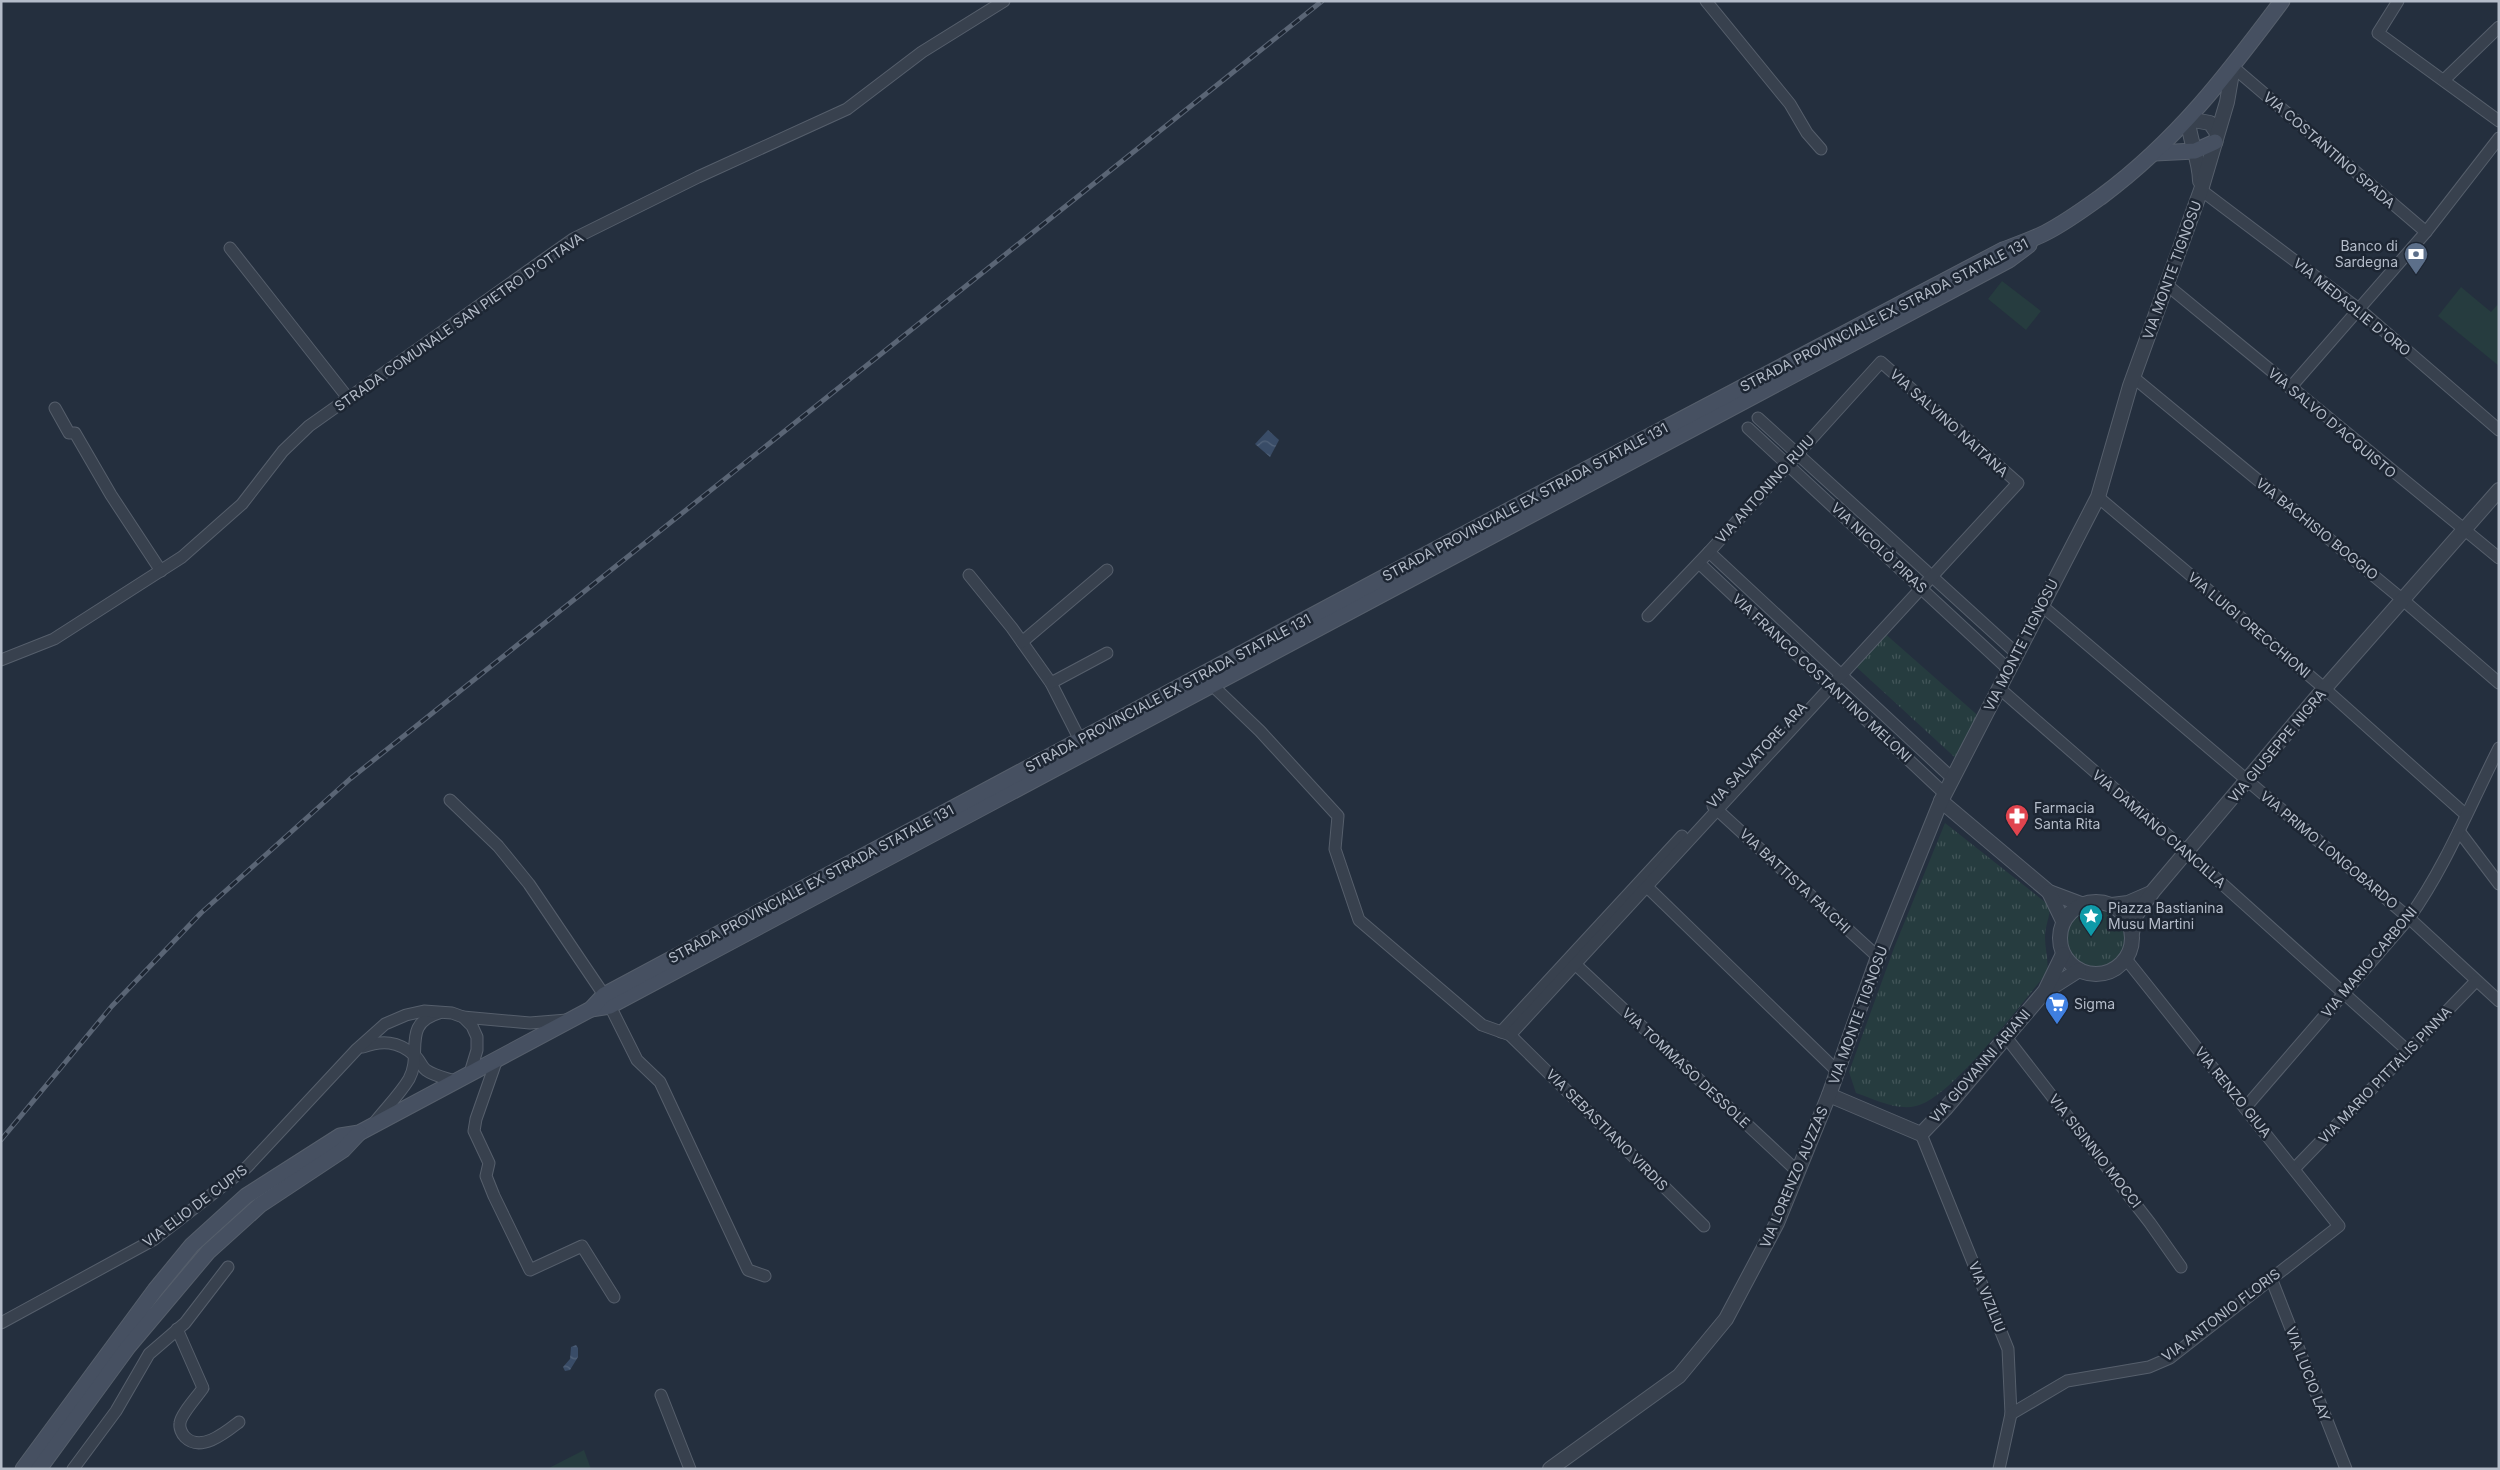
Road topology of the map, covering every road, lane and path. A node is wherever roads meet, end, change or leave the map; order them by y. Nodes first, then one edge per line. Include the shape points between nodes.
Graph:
1 (1004, 1) edge
2 (1706, 1) edge
3 (2282, 1) edge
4 (2398, 1) edge
5 (2499, 27) edge
6 (2233, 67) junction
7 (2444, 80) junction
8 (2188, 119) junction
9 (2499, 121) edge
10 (2216, 138) junction
11 (2499, 138) edge
12 (1821, 149) dead end
13 (2195, 151) junction
14 (2155, 153) junction
15 (2201, 190) junction
16 (2426, 232) junction
17 (2044, 234) junction
18 (230, 248) dead end
19 (2167, 285) junction
20 (2360, 310) junction
21 (1881, 362) joint
22 (2133, 377) junction
23 (2290, 388) junction
24 (348, 398) junction
25 (55, 408) dead end
26 (1758, 418) dead end
27 (1748, 428) dead end
28 (2499, 430) edge
29 (1798, 453) junction
30 (1788, 464) junction
31 (2016, 481) joint
32 (2499, 490) edge
33 (2098, 497) junction
34 (2464, 532) junction
35 (1709, 552) junction
36 (2499, 558) edge
37 (1699, 563) junction
38 (1107, 570) dead end
39 (161, 571) junction
40 (969, 575) dead end
41 (1931, 575) junction
42 (1919, 586) junction
43 (2403, 600) junction
44 (2041, 605) junction
45 (1648, 616) dead end
46 (1022, 642) junction
47 (1107, 653) dead end
48 (2016, 653) junction
49 (1, 660) edge
50 (2008, 669) junction
51 (1838, 673) junction
52 (1051, 683) junction
53 (2499, 683) edge
54 (1828, 684) junction
55 (1212, 685) junction
56 (1999, 688) junction
57 (2324, 688) junction
58 (1080, 740) junction
59 (2499, 748) edge
60 (1953, 779) junction
61 (2248, 781) junction
62 (1943, 797) junction
63 (450, 800) dead end
64 (1714, 807) junction
65 (2466, 814) junction
66 (2459, 831) junction
67 (2186, 852) junction
68 (1644, 884) junction
69 (2499, 884) edge
70 (2049, 892) junction
71 (2151, 892) junction
72 (2081, 904) junction
73 (2112, 905) junction
74 (2409, 918) junction
75 (2063, 921) junction
76 (2132, 932) junction
77 (2063, 954) junction
78 (1878, 957) junction
79 (2126, 959) junction
80 (1575, 964) junction
81 (2078, 970) junction
82 (2476, 980) junction
83 (2045, 991) junction
84 (2344, 993) junction
85 (607, 1001) junction
86 (2499, 1002) edge
87 (440, 1013) junction
88 (462, 1017) junction
89 (571, 1020) junction
90 (1506, 1033) junction
91 (2006, 1037) junction
92 (357, 1049) junction
93 (2408, 1051) junction
94 (415, 1055) junction
95 (497, 1059) junction
96 (1838, 1072) junction
97 (470, 1073) junction
98 (455, 1081) junction
99 (1829, 1095) junction
100 (2245, 1108) junction
101 (373, 1125) junction
102 (359, 1133) junction
103 (1921, 1134) junction
104 (2294, 1169) junction
105 (1798, 1172) junction
106 (1704, 1226) dead end
107 (2339, 1226) joint
108 (228, 1267) dead end
109 (2181, 1268) dead end
110 (765, 1276) dead end
111 (2271, 1278) junction
112 (614, 1297) dead end
113 (1, 1322) edge
114 (178, 1329) junction
115 (661, 1395) dead end
116 (2011, 1414) junction
117 (239, 1422) dead end
118 (23, 1469) edge
119 (39, 1469) edge
120 (73, 1469) edge
121 (690, 1469) edge
122 (1550, 1469) edge
123 (1999, 1469) edge
124 (2346, 1469) edge

1 - 24 street, STRADA COMUNALE SAN PIETRO D'OTTAVA via 922,52 846,109 573,239
2 - 12 street via 1790,104 1807,134
3 - 6 main road
4 - 7 street via 2378,33
5 - 7 street
6 - 8 main road
6 - 10 street, VIA MONTE TIGNOSU
6 - 16 street, VIA COSTANTINO SPADA
7 - 9 street
8 - 10 street via 2210,123
8 - 13 street, VIA MONTE TIGNOSU via 2189,136
8 - 14 main road
10 - 13 main road
10 - 15 street, VIA MONTE TIGNOSU
11 - 16 street
13 - 14 main road
13 - 15 street, VIA MONTE TIGNOSU via 2200,167
14 - 17 main road via 2078,213
15 - 19 street, VIA MONTE TIGNOSU
15 - 20 street, VIA MEDAGLIE D'ORO
16 - 20 street
17 - 55 main road, STRADA PROVINCIALE EX STRADA STATALE 131 via 2009,260
17 - 58 main road, STRADA PROVINCIALE EX STRADA STATALE 131 via 2002,250
18 - 24 street
19 - 22 street, VIA MONTE TIGNOSU
19 - 23 street, VIA SALVO D'ACQUISTO
20 - 23 street
20 - 28 street, VIA MEDAGLIE D'ORO
21 - 29 street, VIA ANTONINO RUIU
21 - 31 street, VIA SALVINO NAITANA
22 - 33 street, VIA MONTE TIGNOSU
22 - 43 street, VIA BACHISIO BOGGIO
23 - 34 street, VIA SALVO D'ACQUISTO
24 - 39 street, STRADA COMUNALE SAN PIETRO D'OTTAVA via 309,426 282,451 242,504 182,557
25 - 39 street via 69,433 75,433
26 - 29 street, VIA NICOLÒ PIRAS
27 - 30 street, VIA NICOLÒ PIRAS
29 - 30 street, VIA ANTONINO RUIU
29 - 41 street, VIA NICOLÒ PIRAS
30 - 35 street, VIA ANTONINO RUIU
30 - 42 street, VIA NICOLÒ PIRAS
31 - 41 street, VIA SALVATORE ARA
32 - 34 street, VIA GIUSEPPE NIGRA
33 - 44 street, VIA MONTE TIGNOSU
33 - 57 street, VIA LUIGI ORECCHIONI
34 - 36 street, VIA SALVO D'ACQUISTO
34 - 43 street, VIA GIUSEPPE NIGRA
35 - 37 street, VIA ANTONINO RUIU
35 - 51 street, VIA FRANCO COSTANTINO MELONI
37 - 45 street, VIA ANTONINO RUIU
37 - 54 street, VIA FRANCO COSTANTINO MELONI
38 - 46 street
39 - 49 street, STRADA COMUNALE SAN PIETRO D'OTTAVA via 54,639
40 - 46 street
41 - 42 street, VIA SALVATORE ARA
41 - 48 street, VIA NICOLÒ PIRAS
42 - 50 street, VIA NICOLÒ PIRAS
42 - 51 street, VIA SALVATORE ARA
43 - 53 street, VIA BACHISIO BOGGIO
43 - 57 street, VIA GIUSEPPE NIGRA
44 - 48 street, VIA MONTE TIGNOSU
44 - 61 street, VIA PRIMO LONGOBARDO
46 - 52 street
47 - 52 street
48 - 50 street, VIA MONTE TIGNOSU
50 - 56 street, VIA MONTE TIGNOSU
51 - 54 street, VIA SALVATORE ARA
51 - 60 street, VIA FRANCO COSTANTINO MELONI
52 - 58 street
54 - 62 street, VIA FRANCO COSTANTINO MELONI
54 - 64 street, VIA SALVATORE ARA
55 - 85 main road, STRADA PROVINCIALE EX STRADA STATALE 131
55 - 90 street via 1260,731 1338,816 1335,849 1360,920 1482,1025
56 - 60 street, VIA MONTE TIGNOSU
56 - 67 street, VIA DAMIANO CIANCILLA
57 - 61 street, VIA GIUSEPPE NIGRA
57 - 65 street, VIA LUIGI ORECCHIONI
58 - 85 main road, STRADA PROVINCIALE EX STRADA STATALE 131
59 - 65 street, VIA MARIO CARBONI
60 - 62 street, VIA MONTE TIGNOSU
61 - 67 street, VIA GIUSEPPE NIGRA
61 - 74 street, VIA PRIMO LONGOBARDO
62 - 70 street
62 - 78 street, VIA MONTE TIGNOSU
63 - 85 street via 498,846 530,884
64 - 68 street, VIA SALVATORE ARA
64 - 78 street, VIA BATTISTA FALCHI
65 - 66 street, VIA MARIO CARBONI
66 - 69 street
66 - 74 street, VIA MARIO CARBONI
67 - 71 street, VIA GIUSEPPE NIGRA
67 - 84 street, VIA DAMIANO CIANCILLA
68 - 80 street, VIA SALVATORE ARA
68 - 90 street, VIA SALVATORE ARA
68 - 96 street
70 - 72 street
70 - 75 street
71 - 73 street, VIA GIUSEPPE NIGRA via 2128,903
71 - 76 street, VIA GIUSEPPE NIGRA via 2136,914
72 - 73 street via 2097,901
72 - 75 street
73 - 76 street via 2126,916
74 - 82 street, VIA PRIMO LONGOBARDO
74 - 84 street, VIA MARIO CARBONI
75 - 77 street via 2060,932
76 - 79 street
77 - 81 street
77 - 83 street, VIA GIOVANNI ARIANI
78 - 96 street, VIA MONTE TIGNOSU
79 - 81 street via 2109,972 2088,974
79 - 100 street, VIA RENZO GIUA
80 - 90 street, VIA SALVATORE ARA
80 - 105 street, VIA TOMMASO DESSOLE
81 - 83 street, VIA GIOVANNI ARIANI
82 - 86 street, VIA PRIMO LONGOBARDO
82 - 93 street, VIA MARIO PITTALIS PINNA
83 - 91 street, VIA GIOVANNI ARIANI
84 - 93 street, VIA DAMIANO CIANCILLA
84 - 100 street, VIA MARIO CARBONI
85 - 89 main road, STRADA PROVINCIALE EX STRADA STATALE 131
85 - 110 street via 637,1060 660,1082 748,1270
87 - 88 street, VIA ELIO DE CUPIS
87 - 92 street, VIA ELIO DE CUPIS via 424,1011 385,1024
87 - 94 street via 427,1018 418,1028
88 - 89 street, VIA ELIO DE CUPIS via 530,1023
88 - 97 street via 472,1026 478,1044
89 - 95 main road, STRADA PROVINCIALE EX STRADA STATALE 131
90 - 106 street, VIA SEBASTIANO VIRDIS
91 - 103 street, VIA GIOVANNI ARIANI
91 - 109 street, VIA SISINNIO MOCCI
92 - 94 street via 376,1042 391,1042
92 - 113 street, VIA ELIO DE CUPIS via 248,1167 161,1234
93 - 104 street, VIA MARIO PITTALIS PINNA
94 - 98 street via 430,1072
94 - 101 street via 409,1079
95 - 97 main road, STRADA PROVINCIALE EX STRADA STATALE 131
95 - 112 street via 474,1131 489,1163 486,1176 494,1196 530,1270 582,1246
96 - 99 street, VIA MONTE TIGNOSU
97 - 98 main road, STRADA PROVINCIALE EX STRADA STATALE 131
98 - 101 main road, STRADA PROVINCIALE EX STRADA STATALE 131
99 - 103 street, VIA GIOVANNI ARIANI
99 - 105 street, VIA LORENZO AUZZAS
100 - 104 street, VIA RENZO GIUA
101 - 102 main road, STRADA PROVINCIALE EX STRADA STATALE 131
102 - 118 main road, STRADA PROVINCIALE EX STRADA STATALE 131 via 340,1136 246,1196 192,1245
102 - 119 main road, STRADA PROVINCIALE EX STRADA STATALE 131 via 343,1150 260,1205 208,1252 128,1348
103 - 116 street, VIA VIZILIU via 2008,1349
104 - 107 street, VIA RENZO GIUA
105 - 122 street, VIA LORENZO AUZZAS via 1777,1223 1726,1319 1679,1376
107 - 111 street, VIA ANTONIO FLORIS
108 - 114 street
111 - 116 street, VIA ANTONIO FLORIS via 2170,1358 2149,1367 2068,1381
111 - 124 street, VIA LUCIO LAY
114 - 117 street via 203,1388 182,1417 179,1425 182,1434 197,1444 221,1436
114 - 120 street via 149,1354 116,1411
115 - 121 street
116 - 123 street, VIA VIZILIU

